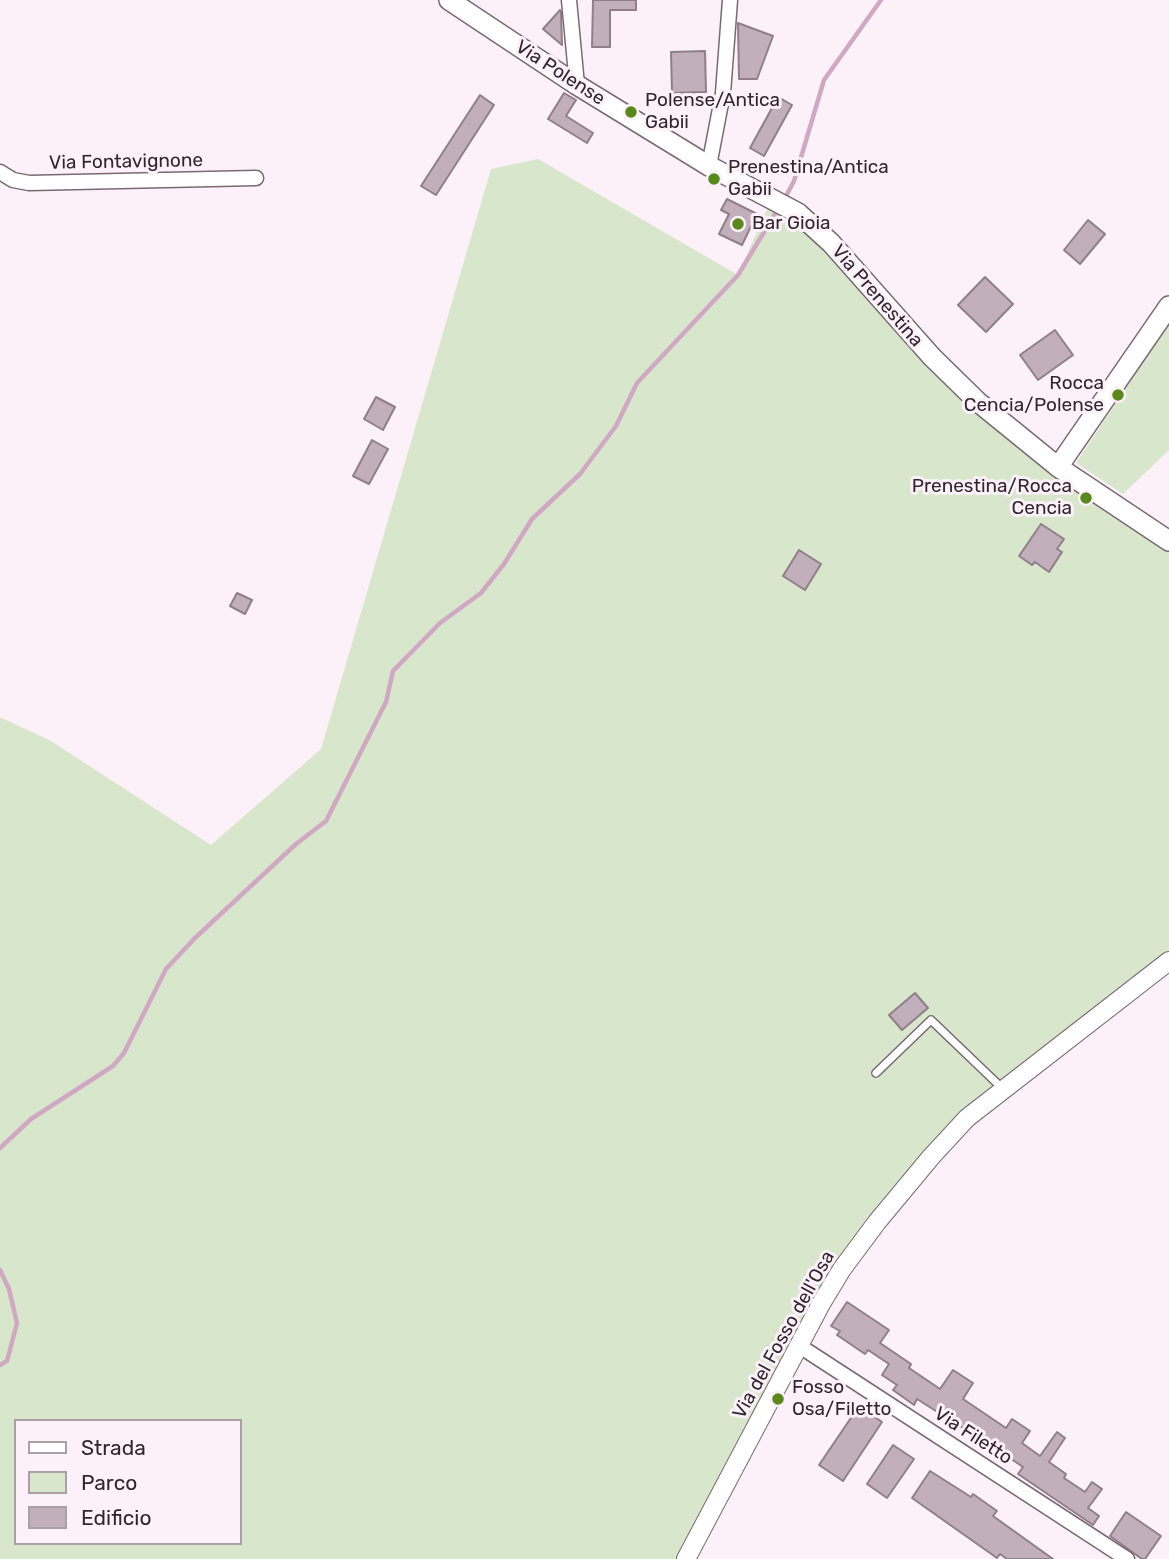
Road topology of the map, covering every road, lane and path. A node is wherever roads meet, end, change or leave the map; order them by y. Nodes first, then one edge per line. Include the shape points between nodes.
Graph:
1 (449, 0) edge
2 (569, 0) edge
3 (730, 0) edge
4 (577, 85) junction
5 (709, 166) junction
6 (0, 172) edge
7 (256, 178) dead end
8 (1169, 306) edge
9 (1058, 467) junction
10 (1169, 541) edge
11 (1169, 961) edge
12 (876, 1073) dead end
13 (1003, 1090) junction
14 (798, 1345) junction
15 (686, 1559) edge
16 (1127, 1559) edge

1 - 4 main road, Via Polense
2 - 4 street
3 - 5 street via 723,93
4 - 5 main road, Via Polense
5 - 9 main road, Via Prenestina via 798,213 831,243 954,380
6 - 7 street, Via Fontavignone via 13,180 35,183
8 - 9 main road
9 - 10 main road, Via Prenestina
11 - 13 street, Via del Fosso dell'Osa
12 - 13 lane via 932,1020
13 - 14 street, Via del Fosso dell'Osa via 967,1118 899,1195 842,1269
14 - 15 street, Via del Fosso dell'Osa
14 - 16 street, Via Filetto

